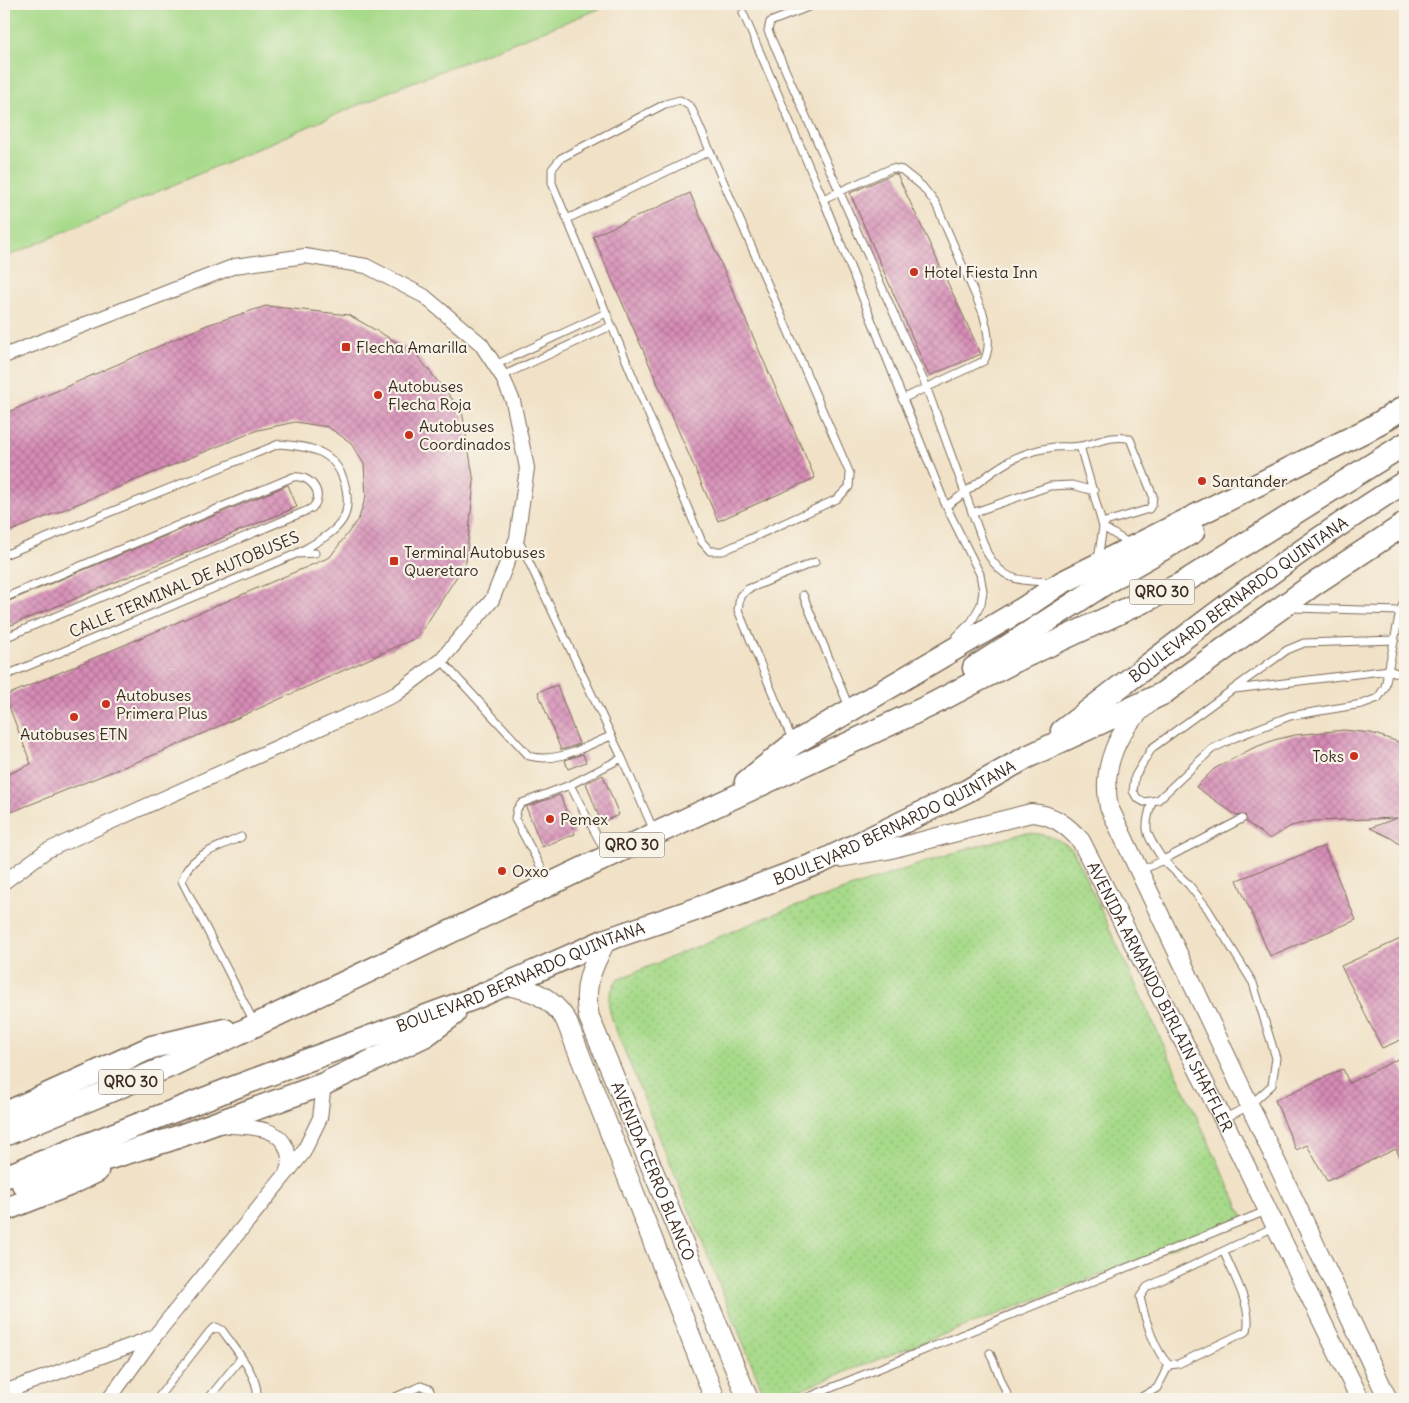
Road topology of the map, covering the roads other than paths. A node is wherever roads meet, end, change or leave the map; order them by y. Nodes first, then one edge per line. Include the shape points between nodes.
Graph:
1 (816, 4) edge
2 (743, 13) dead end
3 (710, 151) junction
4 (839, 190) junction
5 (823, 198) junction
6 (567, 219) junction
7 (606, 313) junction
8 (611, 326) junction
9 (4, 356) edge
10 (499, 371) junction
11 (926, 386) junction
12 (902, 399) junction
13 (1405, 407) edge
14 (1379, 424) junction
15 (1405, 444) edge
16 (1080, 446) junction
17 (1405, 482) edge
18 (1094, 491) junction
19 (965, 495) junction
20 (946, 506) junction
21 (972, 514) junction
22 (1405, 524) edge
23 (1103, 525) junction
24 (517, 538) junction
25 (1133, 546) junction
26 (315, 553) dead end
27 (296, 554) junction
28 (4, 555) edge
29 (815, 562) dead end
30 (1096, 565) junction
31 (1061, 583) junction
32 (802, 595) dead end
33 (4, 598) edge
34 (1405, 599) edge
35 (1281, 607) junction
36 (1400, 611) junction
37 (4, 638) edge
38 (1395, 640) junction
39 (441, 660) junction
40 (1389, 670) junction
41 (916, 671) junction
42 (4, 676) edge
43 (1405, 676) edge
44 (1235, 689) junction
45 (1162, 694) junction
46 (850, 710) junction
47 (906, 716) junction
48 (611, 736) junction
49 (794, 744) junction
50 (622, 758) junction
51 (1027, 758) junction
52 (570, 785) junction
53 (1152, 802) junction
54 (714, 808) junction
55 (1242, 819) dead end
56 (655, 834) junction
57 (241, 837) dead end
58 (608, 858) junction
59 (1163, 860) junction
60 (820, 862) junction
61 (1139, 872) junction
62 (4, 882) edge
63 (551, 885) junction
64 (606, 940) junction
65 (503, 986) junction
66 (475, 998) junction
67 (255, 1025) junction
68 (324, 1084) junction
69 (1249, 1106) junction
70 (4, 1114) edge
71 (1223, 1119) junction
72 (209, 1124) junction
73 (4, 1136) edge
74 (126, 1154) junction
75 (4, 1177) edge
76 (281, 1180) junction
77 (4, 1190) edge
78 (4, 1210) edge
79 (1267, 1211) junction
80 (1274, 1227) junction
81 (1224, 1252) junction
82 (154, 1337) junction
83 (990, 1353) dead end
84 (241, 1358) junction
85 (1169, 1365) junction
86 (4, 1392) edge
87 (109, 1399) edge
88 (157, 1399) edge
89 (208, 1399) edge
90 (256, 1399) edge
91 (391, 1399) edge
92 (434, 1399) edge
93 (715, 1399) edge
94 (748, 1399) edge
95 (804, 1399) edge
96 (1009, 1399) edge
97 (1138, 1399) edge
98 (1360, 1399) edge
99 (1388, 1399) edge

1 - 4 lane via 770,22 768,31
2 - 5 lane
3 - 6 lane
3 - 6 lane via 691,106 680,100 665,104 561,158 552,169 552,183
3 - 8 lane via 850,474 849,487 837,499 723,551 710,551 702,542
4 - 5 lane
4 - 11 lane
4 - 11 lane via 892,168 902,170 922,186 936,204 983,313 988,330 988,353 979,364
5 - 12 lane
6 - 7 lane
7 - 8 lane
7 - 10 lane
8 - 10 lane
9 - 10 street via 235,266 305,256 366,266 424,296 481,344
10 - 24 street via 513,400 527,468
11 - 12 lane
11 - 19 lane
12 - 20 lane
13 - 14 highway, BOULEVARD BERNARDO QUINTANA / QRO 30
14 - 25 highway
14 - 47 highway, BOULEVARD BERNARDO QUINTANA / QRO 30 via 1126,570 955,680
15 - 47 highway, BOULEVARD BERNARDO QUINTANA / QRO 30 via 1181,584
16 - 18 lane
16 - 19 lane via 1053,447 1006,463
16 - 23 lane via 1110,438 1130,439 1153,496 1149,509
17 - 51 highway, BOULEVARD BERNARDO QUINTANA / QRO 30 via 1274,571
18 - 21 lane via 1050,486
18 - 23 lane
19 - 20 lane
19 - 21 lane
20 - 41 lane via 980,574 981,604 972,621
21 - 31 lane via 987,554 1001,573 1024,580
22 - 35 highway, BOULEVARD BERNARDO QUINTANA / QRO 30
23 - 25 lane
23 - 30 lane
24 - 39 street via 492,600
24 - 48 lane
25 - 30 highway
26 - 27 lane
27 - 28 lane, CALLE TERMINAL DE AUTOBUSES via 345,522 348,499 342,473 327,454 306,446 279,444
27 - 42 lane, CALLE TERMINAL DE AUTOBUSES
29 - 49 lane via 748,589 740,596 738,610
30 - 31 highway
31 - 41 highway
32 - 46 lane
33 - 37 lane via 293,477 312,481 316,491 317,499 312,508
34 - 36 lane
35 - 36 lane
35 - 45 highway, BOULEVARD BERNARDO QUINTANA / QRO 30
36 - 38 lane
38 - 40 lane
38 - 44 lane via 1304,643 1287,650
39 - 48 lane via 529,756 554,759
39 - 62 street via 396,694 46,851
40 - 43 lane
40 - 44 lane
40 - 53 lane via 1378,698 1362,704 1290,716 1234,738 1212,749 1166,794
41 - 46 highway
44 - 53 lane via 1152,748 1135,776 1133,791 1137,798
45 - 51 highway, BOULEVARD BERNARDO QUINTANA / QRO 30
45 - 61 street, AVENIDA ARMANDO BIRLAIN SHAFFLER via 1135,716 1114,749 1107,770 1109,806
46 - 49 highway
47 - 54 highway, BOULEVARD BERNARDO QUINTANA / QRO 30
48 - 50 lane
49 - 54 highway
50 - 52 lane
50 - 56 lane
51 - 60 highway, BOULEVARD BERNARDO QUINTANA / QRO 30 via 967,791
52 - 58 lane
52 - 63 lane via 522,803 516,809 515,819
53 - 59 lane via 1145,822
54 - 56 highway, BOULEVARD BERNARDO QUINTANA / QRO 30
55 - 59 lane
56 - 58 highway, BOULEVARD BERNARDO QUINTANA / QRO 30
57 - 67 lane via 196,858 185,869 182,881
58 - 63 highway, BOULEVARD BERNARDO QUINTANA / QRO 30
59 - 61 lane
59 - 69 lane via 1207,908 1252,983 1276,1058 1272,1085
60 - 64 highway, BOULEVARD BERNARDO QUINTANA / QRO 30
60 - 71 street, AVENIDA ARMANDO BIRLAIN SHAFFLER via 887,850 1020,814 1043,814 1058,820 1081,841
61 - 69 street, AVENIDA ARMANDO BIRLAIN SHAFFLER
63 - 67 highway, BOULEVARD BERNARDO QUINTANA / QRO 30
64 - 65 highway, BOULEVARD BERNARDO QUINTANA / QRO 30
64 - 94 main road, AVENIDA CERRO BLANCO via 587,986 589,1017
65 - 66 highway, BOULEVARD BERNARDO QUINTANA / QRO 30
65 - 93 main road, AVENIDA CERRO BLANCO via 519,987 542,995 566,1020
66 - 68 highway via 426,1035
66 - 75 highway, BOULEVARD BERNARDO QUINTANA / QRO 30
67 - 70 highway via 152,1047
67 - 73 highway, BOULEVARD BERNARDO QUINTANA / QRO 30 via 172,1065
68 - 72 highway
68 - 76 street via 320,1118 303,1153
69 - 71 lane
69 - 99 street, AVENIDA ARMANDO BIRLAIN SHAFFLER
71 - 79 street, AVENIDA ARMANDO BIRLAIN SHAFFLER
72 - 74 highway
72 - 76 street via 258,1127 281,1138 289,1158 288,1170
74 - 77 highway
74 - 78 highway via 68,1185
76 - 82 street
79 - 80 street, AVENIDA ARMANDO BIRLAIN SHAFFLER
79 - 95 lane
80 - 81 lane
80 - 98 street, AVENIDA ARMANDO BIRLAIN SHAFFLER
81 - 85 lane via 1250,1322 1247,1331 1178,1364
81 - 85 lane via 1147,1287 1140,1297 1162,1359
82 - 86 street
82 - 87 street
83 - 96 lane
84 - 88 lane via 222,1330 216,1327
84 - 89 lane
84 - 90 lane via 255,1379 259,1390
85 - 97 lane via 1157,1388
91 - 92 lane via 421,1386 429,1389

